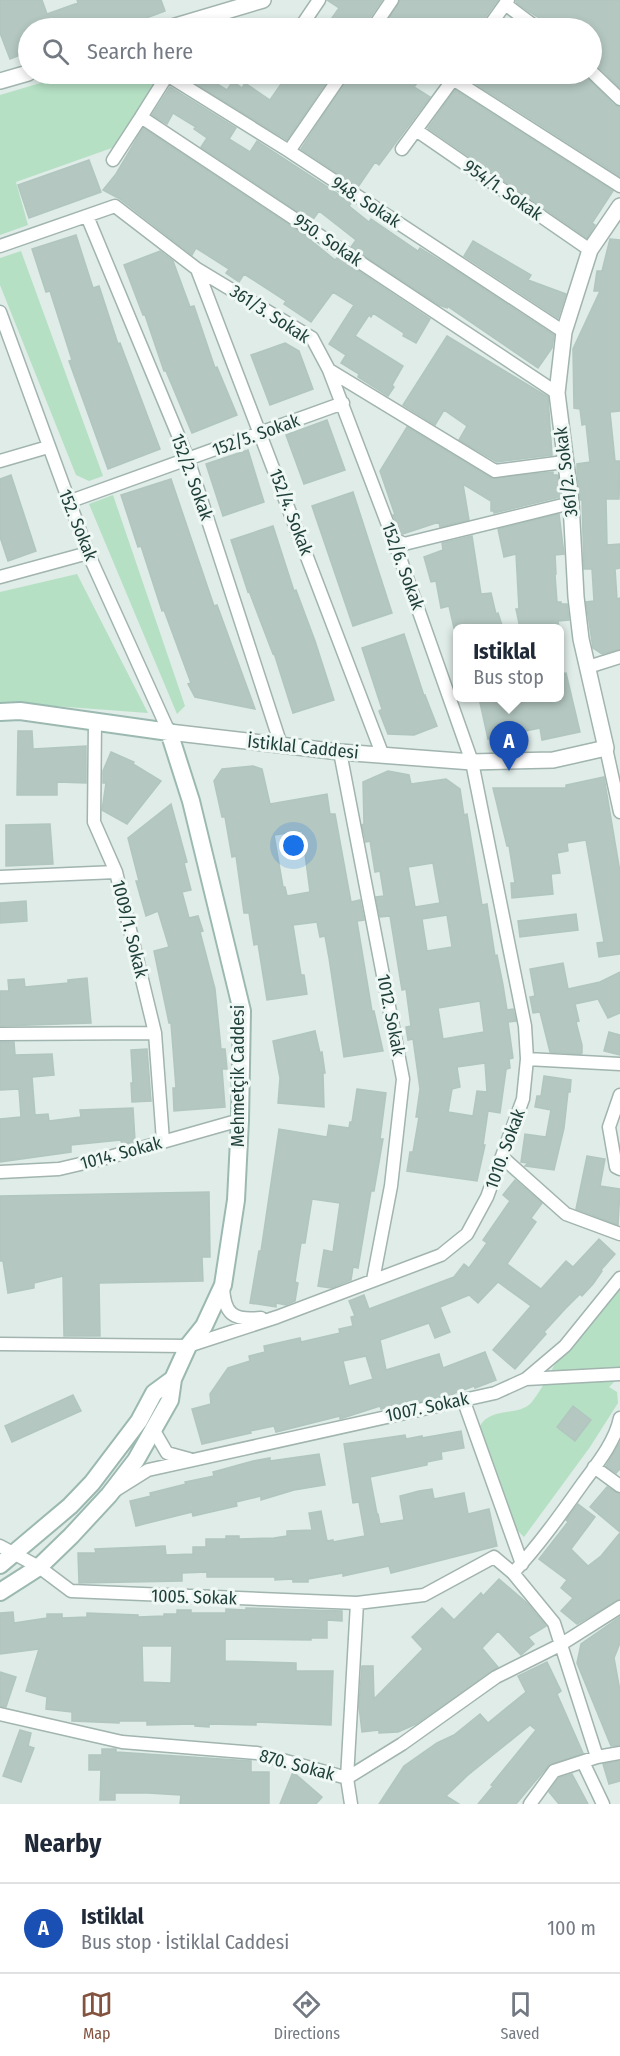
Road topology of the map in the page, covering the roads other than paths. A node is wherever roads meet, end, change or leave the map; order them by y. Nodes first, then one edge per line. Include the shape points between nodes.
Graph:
1 (263, 0) edge
2 (319, 0) edge
3 (392, 0) edge
4 (507, 2) edge
5 (218, 13) junction
6 (202, 18) edge
7 (213, 18) edge
8 (307, 18) edge
9 (381, 18) edge
10 (496, 18) edge
11 (525, 18) edge
12 (18, 76) edge
13 (0, 81) edge
14 (602, 82) edge
15 (161, 84) edge
16 (183, 84) edge
17 (335, 84) edge
18 (446, 84) edge
19 (466, 84) edge
20 (620, 99) edge
21 (141, 117) junction
22 (416, 130) junction
23 (402, 149) dead end
24 (289, 151) junction
25 (113, 160) dead end
26 (620, 186) edge
27 (620, 206) edge
28 (87, 216) junction
29 (0, 246) edge
30 (590, 250) junction
31 (197, 269) junction
32 (0, 312) edge
33 (3, 328) edge
34 (564, 332) junction
35 (329, 370) junction
36 (557, 393) junction
37 (343, 403) junction
38 (261, 434) junction
39 (48, 447) junction
40 (188, 459) junction
41 (0, 461) edge
42 (564, 462) junction
43 (68, 502) junction
44 (571, 503) junction
45 (393, 538) junction
46 (88, 553) junction
47 (0, 577) edge
48 (620, 657) edge
49 (588, 667) junction
50 (0, 712) edge
51 (94, 720) junction
52 (169, 732) junction
53 (281, 745) junction
54 (606, 748) junction
55 (340, 752) junction
56 (383, 756) junction
57 (472, 762) junction
58 (620, 813) edge
59 (116, 872) junction
60 (0, 877) edge
61 (155, 1033) junction
62 (0, 1034) edge
63 (527, 1059) junction
64 (620, 1064) edge
65 (620, 1095) edge
66 (240, 1120) junction
67 (163, 1142) junction
68 (502, 1157) junction
69 (620, 1169) edge
70 (0, 1172) edge
71 (620, 1234) edge
72 (620, 1278) edge
73 (373, 1280) junction
74 (224, 1285) junction
75 (277, 1317) junction
76 (0, 1344) edge
77 (188, 1346) junction
78 (620, 1374) edge
79 (173, 1379) junction
80 (525, 1379) junction
81 (463, 1399) junction
82 (620, 1418) edge
83 (153, 1430) junction
84 (190, 1460) junction
85 (594, 1467) junction
86 (620, 1486) edge
87 (109, 1495) junction
88 (4, 1555) edge
89 (39, 1567) junction
90 (517, 1568) junction
91 (0, 1592) edge
92 (357, 1603) junction
93 (620, 1607) edge
94 (560, 1645) junction
95 (0, 1714) edge
96 (620, 1753) edge
97 (597, 1757) junction
98 (583, 1762) junction
99 (347, 1778) junction
100 (351, 1804) edge
101 (530, 1804) edge
102 (603, 1804) edge

1 - 5 street
2 - 8 street
3 - 9 street
4 - 10 street
4 - 11 street
5 - 6 street
5 - 7 street
12 - 13 street
14 - 20 street
15 - 21 street
16 - 24 street, 948. Sokak
17 - 24 street
18 - 22 street
19 - 26 street
21 - 25 street
21 - 36 street, 950. Sokak
22 - 23 street
22 - 30 street, 954/1. Sokak
24 - 34 street, 948. Sokak
27 - 30 street, 361/2. Sokak
28 - 29 street, 361/3. Sokak
28 - 31 street, 361/3. Sokak via 115,206
28 - 40 street, 152/2. Sokak
30 - 34 street, 361/2. Sokak
31 - 35 street, 361/3. Sokak via 312,338
31 - 38 street, 152/4. Sokak
32 - 33 street, 152. Sokak
33 - 39 street, 152. Sokak
34 - 36 street, 361/2. Sokak
35 - 37 street, 152/6. Sokak
35 - 42 street via 495,471
36 - 42 street, 361/2. Sokak
37 - 38 street, 152/5. Sokak
37 - 45 street, 152/6. Sokak
38 - 40 street, 152/5. Sokak
38 - 56 street, 152/4. Sokak
39 - 41 street
39 - 43 street, 152. Sokak
40 - 43 street, 152/5. Sokak
40 - 53 street, 152/2. Sokak
42 - 44 street, 361/2. Sokak
43 - 46 street, 152. Sokak
44 - 45 street via 404,544
44 - 49 street, 361/2. Sokak via 576,597
45 - 57 street, 152/6. Sokak
46 - 47 street
46 - 52 street, 152. Sokak
48 - 49 street
49 - 54 street, 361/2. Sokak
50 - 51 main road, İstiklal Caddesi
51 - 52 main road, İstiklal Caddesi
51 - 59 street, 1009/1. Sokak via 94,822
52 - 53 street, İstiklal Caddesi
52 - 66 main road, Mehmetçik Caddesi via 191,801 242,1011
53 - 55 street, İstiklal Caddesi
54 - 57 street, İstiklal Caddesi via 553,760
54 - 58 street
55 - 56 street, İstiklal Caddesi
55 - 73 street, 1012. Sokak via 403,1079 391,1186
56 - 57 street, İstiklal Caddesi
57 - 63 street, 1010. Sokak via 525,1026
59 - 60 street
59 - 61 street, 1009/1. Sokak
61 - 62 street
61 - 67 street, 1009/1. Sokak
63 - 64 street
63 - 68 street, 1010. Sokak via 523,1099
65 - 69 street via 609,1127 616,1167
66 - 67 street, 1014. Sokak
66 - 74 main road, Mehmetçik Caddesi via 236,1200
67 - 70 street, 1014. Sokak via 59,1170
68 - 71 street via 566,1214
68 - 73 street, 1010. Sokak via 488,1197 467,1234 441,1255
72 - 80 street, 1007. Sokak via 565,1346
73 - 75 street, 1010. Sokak
74 - 75 street via 224,1304 232,1314 247,1319
74 - 77 main road, Mehmetçik Caddesi via 204,1326
75 - 77 street, 1010. Sokak
76 - 77 street, 1010. Sokak
77 - 79 main road, Mehmetçik Caddesi
78 - 80 street
79 - 83 main road, Mehmetçik Caddesi via 170,1400
79 - 88 main road, Mehmetçik Caddesi via 154,1393 139,1421 70,1506
80 - 81 street, 1007. Sokak via 495,1393
81 - 84 street, 1007. Sokak
81 - 90 street
82 - 85 street
83 - 84 street via 167,1453
83 - 87 main road, Mehmetçik Caddesi
84 - 87 street, 1007. Sokak via 148,1470
85 - 86 street
85 - 90 street via 545,1537
87 - 89 main road, Mehmetçik Caddesi
88 - 89 street, 1005. Sokak
89 - 91 main road, Mehmetçik Caddesi
89 - 92 street, 1005. Sokak via 71,1592
90 - 92 street, 1005. Sokak via 494,1557 424,1596
90 - 94 street via 554,1623
92 - 99 street
93 - 94 street, 870. Sokak
94 - 97 street
94 - 99 street, 870. Sokak via 496,1677
95 - 99 street, 870. Sokak via 122,1742 257,1753
96 - 97 street
97 - 98 street
98 - 101 street via 554,1771
98 - 102 street
99 - 100 street

